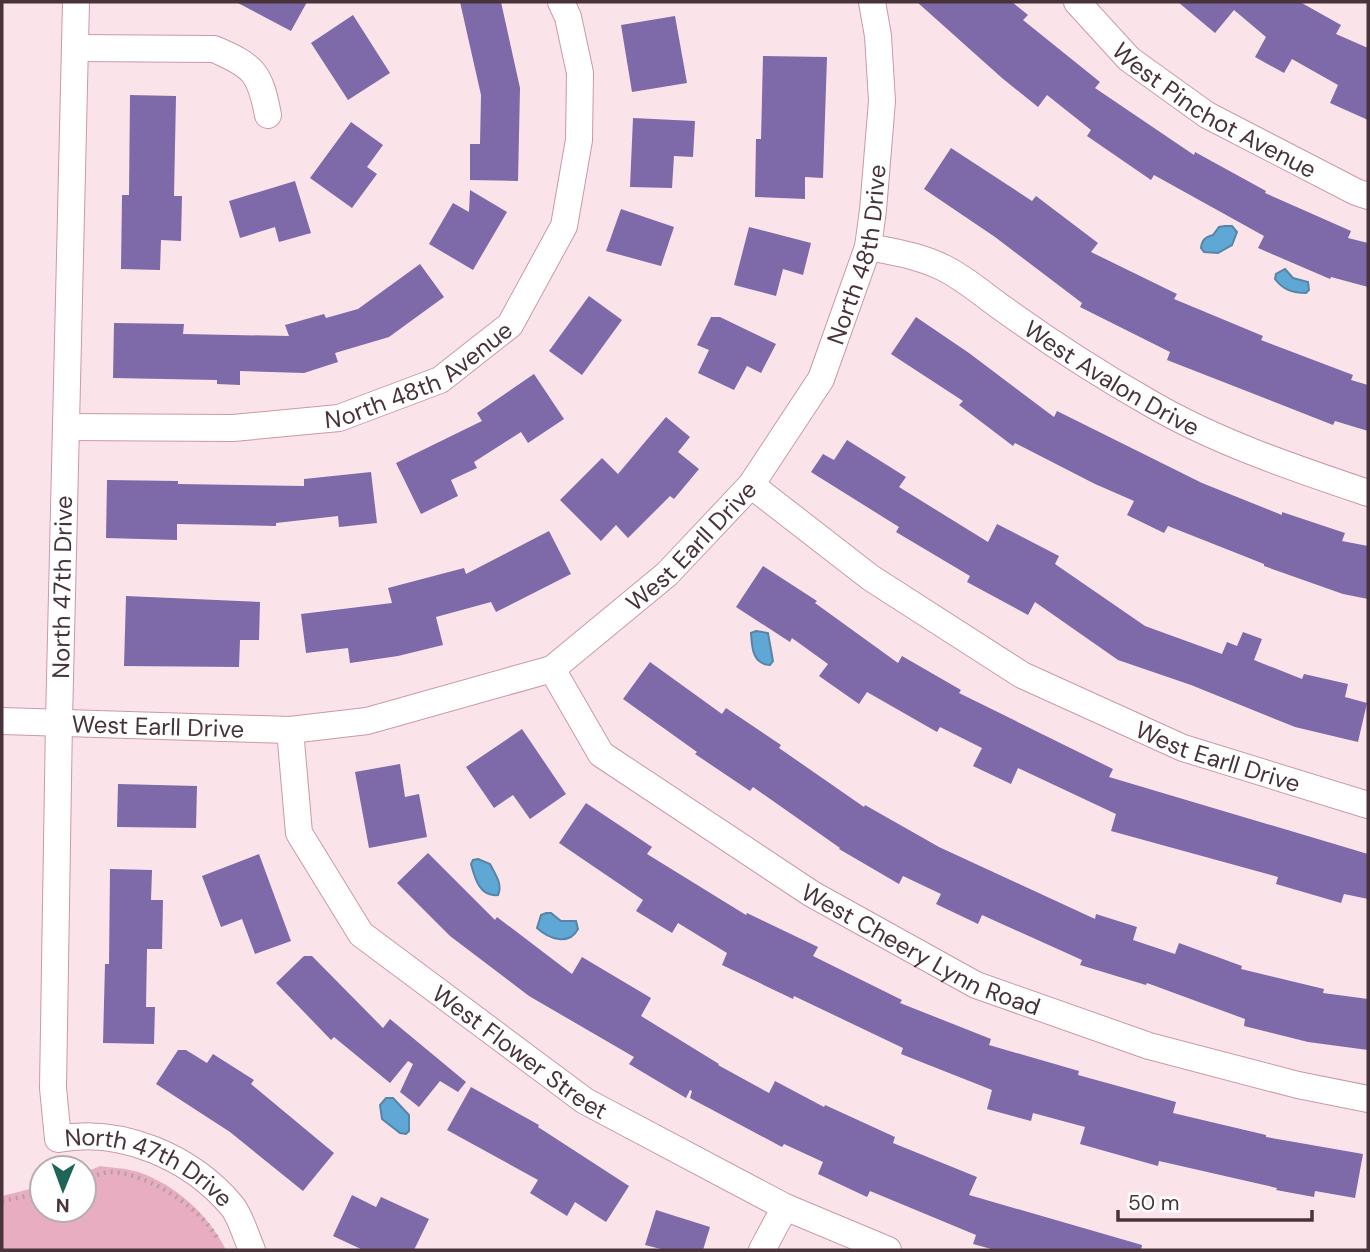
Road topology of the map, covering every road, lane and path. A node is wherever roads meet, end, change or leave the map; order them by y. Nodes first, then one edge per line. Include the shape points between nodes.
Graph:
1 (76, 2) edge
2 (561, 2) edge
3 (872, 2) edge
4 (1077, 2) edge
5 (75, 48) junction
6 (268, 115) dead end
7 (1368, 196) edge
8 (868, 247) junction
9 (66, 427) junction
10 (751, 485) junction
11 (1368, 493) edge
12 (552, 669) junction
13 (2, 720) edge
14 (59, 721) junction
15 (290, 730) junction
16 (1368, 804) edge
17 (1368, 1099) edge
18 (98, 1175) edge
19 (28, 1196) edge
20 (2, 1201) edge
21 (785, 1207) junction
22 (219, 1243) dead end
23 (252, 1250) edge
24 (762, 1250) edge
25 (888, 1250) edge

1 - 5 street, North 47th Drive
2 - 9 street, North 48th Avenue via 580,73 579,140 564,226 510,326 440,380 339,418 233,428
3 - 8 street, North 48th Drive via 882,101
4 - 7 street, West Pinchot Avenue via 1129,59 1207,115
5 - 6 street via 214,49 254,71
5 - 9 street, North 47th Drive
8 - 10 street, North 48th Drive via 821,379
8 - 11 street, West Avalon Drive via 919,257 965,279 1083,363 1150,404 1228,441
9 - 14 street, North 47th Drive
10 - 12 street, West Earll Drive via 667,574
10 - 16 street, West Earll Drive via 871,578 1022,675 1182,748
12 - 15 street, West Earll Drive via 368,721
12 - 17 street, West Cheery Lynn Road via 601,754 812,894 976,985 1149,1046
13 - 14 street, West Earll Drive
14 - 15 street, West Earll Drive
14 - 23 street, North 47th Drive via 53,1088 58,1139 82,1134 158,1151 198,1175 233,1208
15 - 21 street, West Flower Street via 299,833 361,934 585,1101
18 - 22 path via 108,1172 134,1177 164,1189 182,1200
19 - 20 path
21 - 24 street
21 - 25 street, West Flower Street

